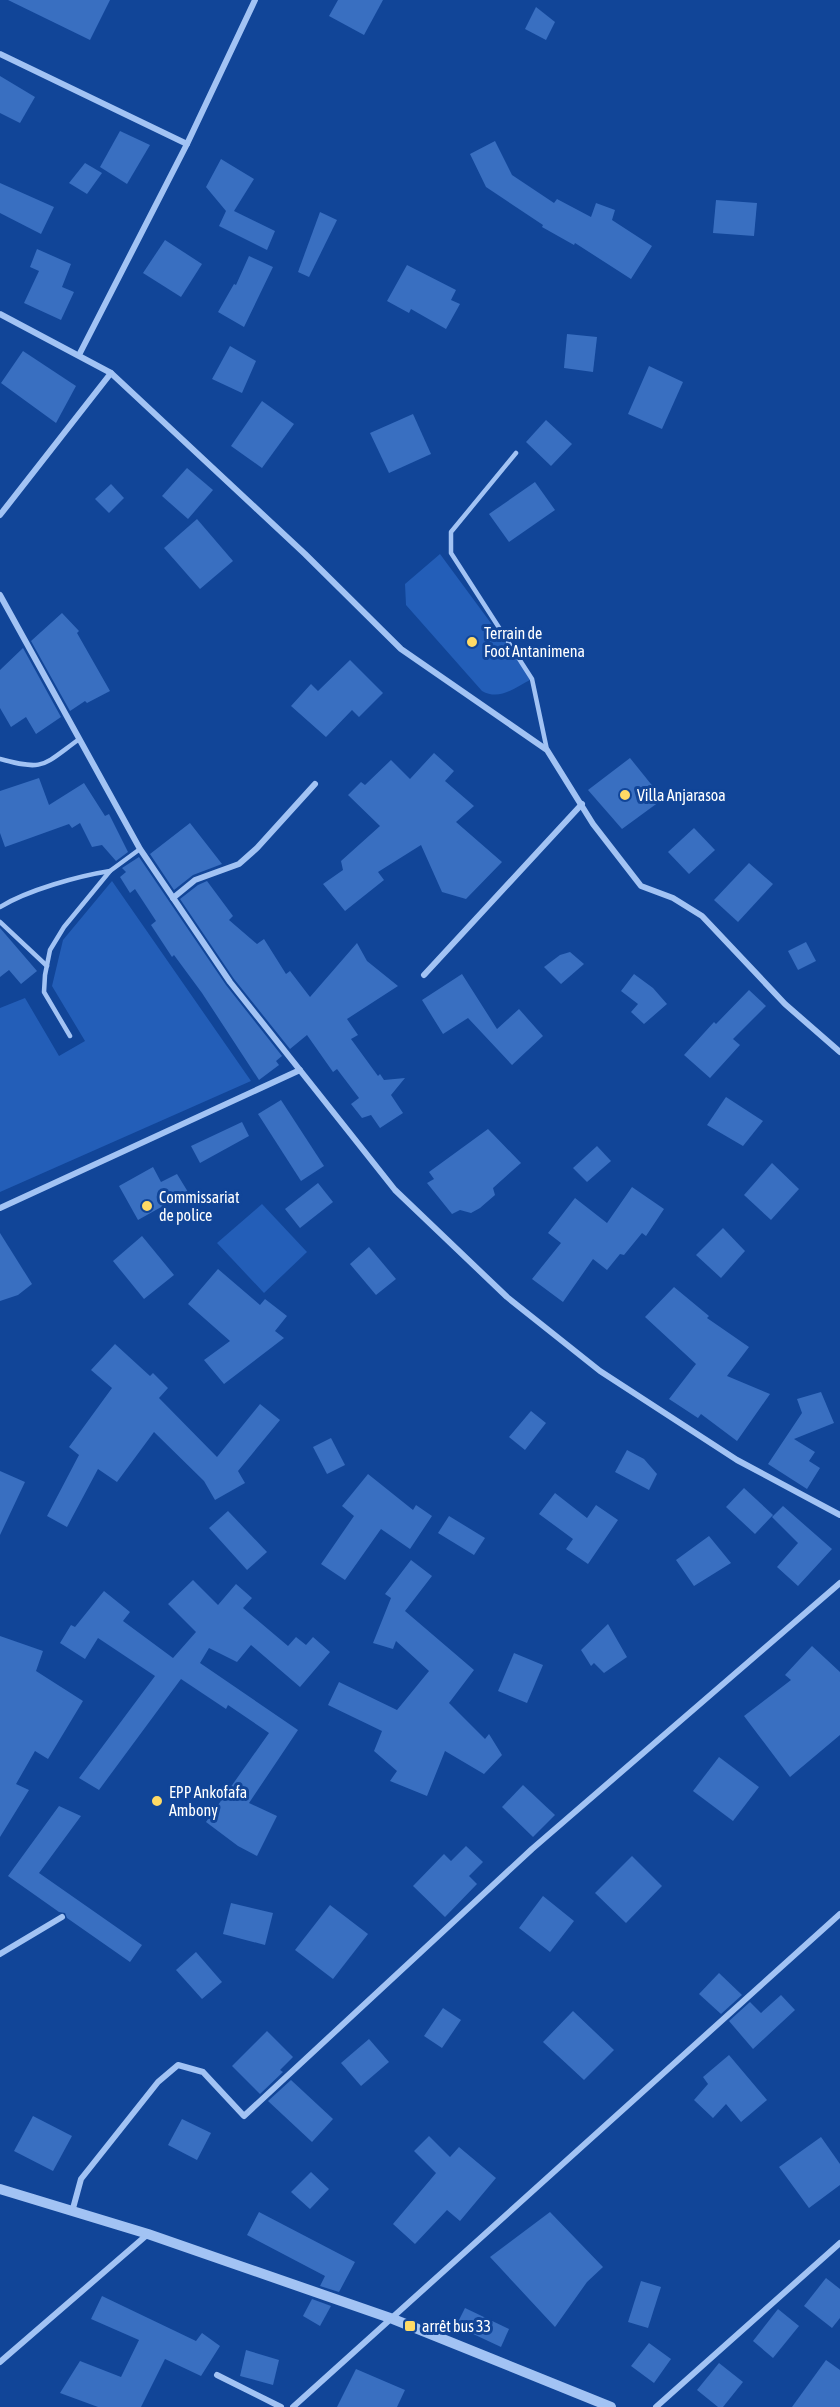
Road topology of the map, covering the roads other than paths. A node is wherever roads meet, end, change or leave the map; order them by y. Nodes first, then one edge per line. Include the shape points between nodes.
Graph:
1 (255, 0) edge
2 (0, 54) edge
3 (187, 144) junction
4 (0, 314) edge
5 (80, 355) junction
6 (111, 373) junction
7 (516, 453) dead end
8 (0, 515) edge
9 (0, 595) edge
10 (78, 740) junction
11 (547, 750) junction
12 (0, 759) edge
13 (315, 784) dead end
14 (582, 804) junction
15 (140, 849) junction
16 (110, 871) junction
17 (173, 898) junction
18 (0, 907) edge
19 (0, 922) edge
20 (47, 966) junction
21 (424, 975) dead end
22 (70, 1036) dead end
23 (840, 1052) edge
24 (300, 1070) junction
25 (0, 1208) edge
26 (840, 1515) edge
27 (840, 1583) edge
28 (840, 1914) edge
29 (62, 1917) dead end
30 (0, 1954) edge
31 (0, 2189) edge
32 (72, 2212) junction
33 (148, 2234) junction
34 (840, 2243) edge
35 (393, 2319) junction
36 (0, 2362) edge
37 (217, 2375) dead end
38 (281, 2407) edge
39 (293, 2407) edge
40 (611, 2407) edge
41 (656, 2407) edge

1 - 3 street
2 - 3 street
3 - 5 street
4 - 5 street
5 - 6 street
6 - 8 street
6 - 11 street via 401,649
7 - 11 lane via 451,532 451,553 532,680
9 - 10 street
10 - 12 lane via 46,763 30,767
10 - 15 street
11 - 14 street
13 - 17 street via 239,864 195,880
14 - 21 street
14 - 23 street via 641,886 673,898 702,916 785,1004
15 - 16 lane
15 - 17 street
16 - 18 lane via 14,898
16 - 20 lane via 64,927 50,950
17 - 24 street via 230,982
19 - 20 lane
20 - 22 lane via 44,992
24 - 25 street
24 - 26 street via 395,1190 507,1297 600,1371 737,1460
27 - 32 street via 532,1849 244,2116 203,2072 178,2065 158,2082 81,2179
28 - 35 street
29 - 30 street
31 - 32 street
32 - 33 street
33 - 35 street
33 - 36 street
34 - 41 street
35 - 39 street
35 - 40 street
37 - 38 street

